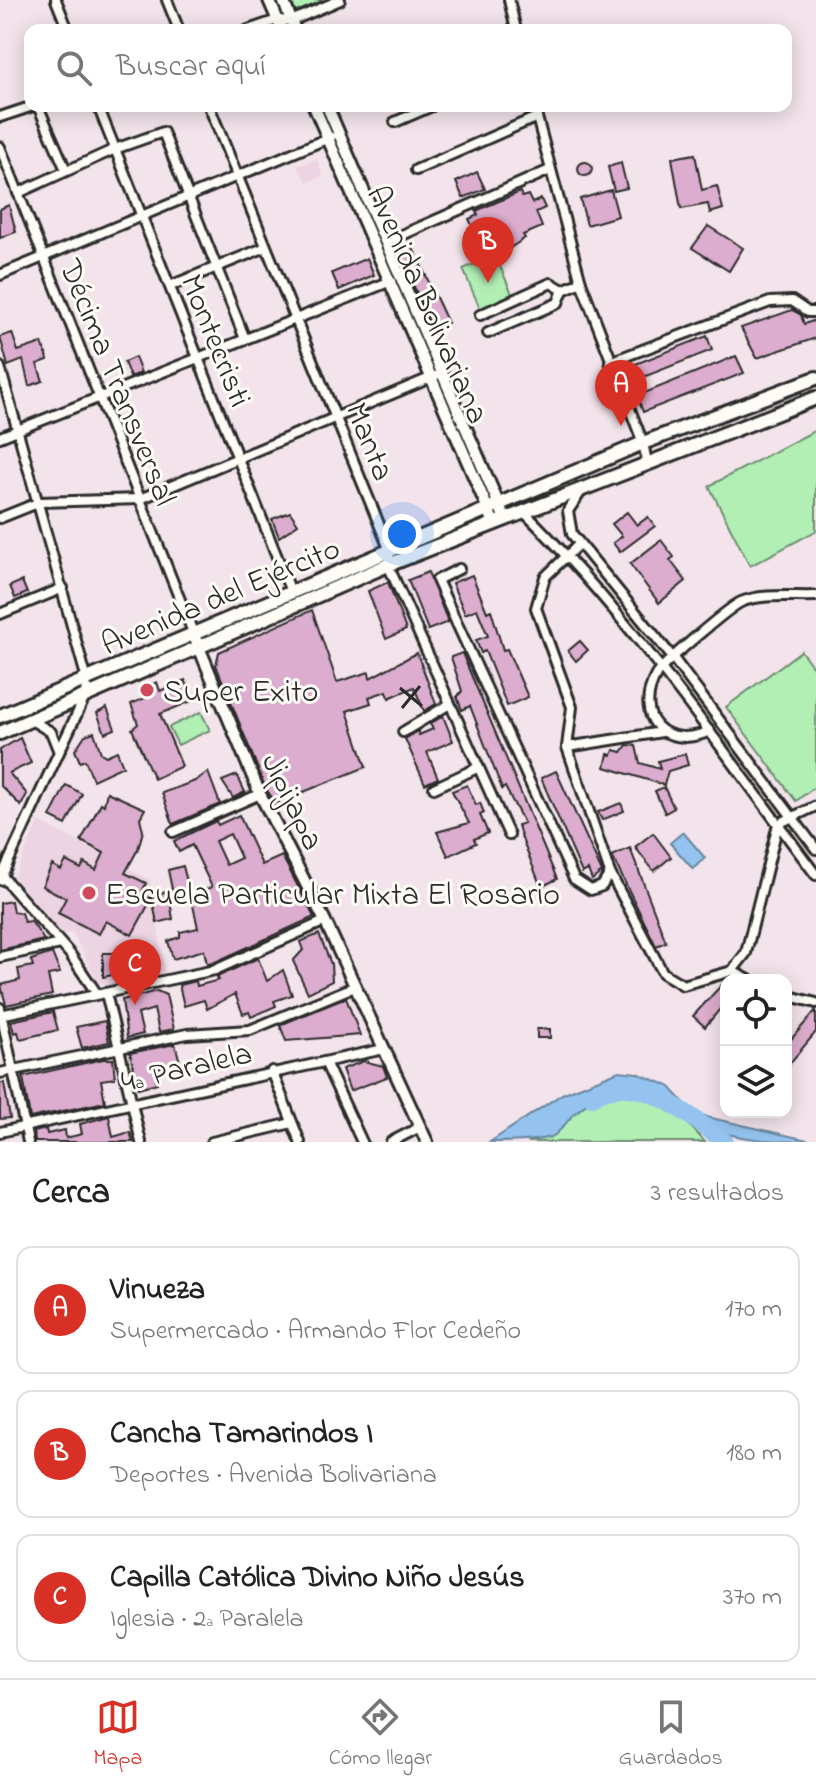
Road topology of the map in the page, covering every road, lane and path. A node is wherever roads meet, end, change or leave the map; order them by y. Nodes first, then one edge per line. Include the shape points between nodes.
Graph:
1 (56, 0) edge
2 (167, 0) edge
3 (269, 0) edge
4 (283, 0) edge
5 (340, 0) edge
6 (509, 0) edge
7 (66, 24) edge
8 (177, 24) edge
9 (279, 24) edge
10 (293, 24) edge
11 (295, 24) edge
12 (515, 24) edge
13 (24, 110) edge
14 (39, 112) edge
15 (100, 112) edge
16 (211, 112) edge
17 (318, 112) edge
18 (328, 112) edge
19 (418, 112) edge
20 (536, 112) edge
21 (0, 117) edge
22 (537, 117) junction
23 (395, 122) dead end
24 (334, 136) junction
25 (0, 147) edge
26 (115, 150) junction
27 (66, 170) junction
28 (416, 170) dead end
29 (550, 170) junction
30 (237, 176) junction
31 (18, 193) junction
32 (188, 197) junction
33 (142, 217) junction
34 (386, 242) junction
35 (266, 247) junction
36 (44, 257) junction
37 (216, 267) junction
38 (0, 275) edge
39 (391, 281) junction
40 (581, 282) junction
41 (170, 286) junction
42 (563, 290) junction
43 (816, 312) edge
44 (480, 315) dead end
45 (296, 319) junction
46 (488, 333) dead end
47 (245, 339) junction
48 (198, 357) junction
49 (610, 362) junction
50 (0, 367) edge
51 (438, 375) junction
52 (816, 378) edge
53 (99, 397) junction
54 (816, 398) edge
55 (336, 417) junction
56 (19, 429) junction
57 (0, 437) edge
58 (643, 443) junction
59 (238, 458) junction
60 (647, 462) junction
61 (584, 486) junction
62 (140, 498) junction
63 (40, 502) junction
64 (494, 508) junction
65 (524, 512) junction
66 (0, 518) edge
67 (500, 521) junction
68 (579, 544) junction
69 (564, 555) junction
70 (389, 558) junction
71 (459, 569) dead end
72 (63, 588) junction
73 (291, 592) junction
74 (816, 596) edge
75 (0, 614) edge
76 (194, 635) junction
77 (199, 648) junction
78 (673, 658) junction
79 (660, 668) junction
80 (87, 680) junction
81 (84, 699) junction
82 (448, 705) junction
83 (0, 716) edge
84 (33, 721) junction
85 (710, 731) junction
86 (403, 732) dead end
87 (662, 732) junction
88 (0, 733) edge
89 (567, 747) junction
90 (59, 752) junction
91 (477, 768) junction
92 (434, 788) dead end
93 (260, 794) junction
94 (816, 806) edge
95 (791, 815) junction
96 (778, 824) junction
97 (173, 832) dead end
98 (509, 835) dead end
99 (816, 849) edge
100 (610, 873) junction
101 (816, 875) edge
102 (1, 878) edge
103 (325, 921) junction
104 (61, 944) junction
105 (0, 957) edge
106 (732, 971) junction
107 (738, 974) edge
108 (356, 986) junction
109 (101, 993) junction
110 (792, 997) edge
111 (816, 1003) edge
112 (0, 1013) edge
113 (121, 1047) junction
114 (384, 1049) junction
115 (325, 1062) junction
116 (13, 1071) junction
117 (272, 1071) junction
118 (0, 1073) edge
119 (133, 1104) junction
120 (292, 1123) junction
121 (25, 1126) junction
122 (420, 1127) junction
123 (0, 1132) edge
124 (28, 1142) edge
125 (141, 1142) edge
126 (212, 1142) edge
127 (300, 1142) edge
128 (362, 1142) edge
129 (391, 1142) edge
130 (427, 1142) edge

1 - 7 street
2 - 8 street
3 - 9 street
4 - 10 street
5 - 11 street
6 - 12 street
13 - 21 street
14 - 27 street
15 - 26 street, Montecristi
16 - 30 street, Manta
17 - 24 street, Avenida Bolivariana
18 - 24 street, Avenida Bolivariana
19 - 23 street
20 - 22 street
22 - 28 street
22 - 29 street
24 - 30 street
24 - 34 street, Avenida Bolivariana
24 - 39 street, Avenida Bolivariana
25 - 31 street, Décima Transversal
26 - 27 street
26 - 32 street via 163,132
26 - 33 street, Montecristi
27 - 31 street
29 - 34 street
29 - 40 street
30 - 32 street
30 - 35 street, Manta
31 - 36 street, Décima Transversal
32 - 33 street
32 - 37 street
33 - 36 street
33 - 41 street, Montecristi
34 - 51 street, Avenida Bolivariana
35 - 37 street
35 - 45 street, Manta
36 - 38 street
36 - 53 street, Décima Transversal
37 - 41 street
37 - 47 street
39 - 45 street
39 - 51 street, Avenida Bolivariana
40 - 42 street
40 - 49 street
41 - 48 street, Montecristi
42 - 44 street via 551,283
42 - 46 street via 558,303
43 - 49 street via 792,301 770,302
45 - 47 street
45 - 55 street, Manta
47 - 48 street
48 - 53 street
48 - 59 street, Montecristi
49 - 58 street
50 - 56 street
51 - 55 street
51 - 64 street, Avenida Bolivariana
52 - 58 main road, Avenida del Ejército
53 - 56 street
53 - 62 street, Décima Transversal
54 - 60 main road, Avenida del Ejército
55 - 59 street
55 - 70 street, Manta
56 - 57 street
56 - 63 street
58 - 60 street
58 - 64 main road, Avenida del Ejército
59 - 62 street
59 - 73 street, Montecristi
60 - 61 main road, Avenida del Ejército
61 - 65 main road, Avenida del Ejército
61 - 68 street via 568,511
62 - 63 street
62 - 76 street, Décima Transversal
63 - 66 street
63 - 72 street
64 - 67 street, Avenida Bolivariana
64 - 70 main road, Avenida del Ejército
65 - 67 main road, Avenida del Ejército
65 - 69 street
67 - 70 main road, Avenida del Ejército
68 - 69 street
68 - 78 street
69 - 79 street
69 - 89 street via 545,577 536,608 572,707
70 - 73 main road, Avenida del Ejército
70 - 77 main road, Avenida del Ejército
70 - 82 street, Manta
71 - 100 street via 437,580 574,879 591,890 602,886
72 - 75 street
72 - 80 street
73 - 76 main road, Avenida del Ejército
74 - 78 street via 741,602
76 - 77 street, Jipijapa
76 - 80 main road, Avenida del Ejército
77 - 81 main road, Avenida del Ejército
77 - 93 street, Jipijapa
78 - 79 street
78 - 95 street
79 - 85 street
79 - 87 street via 650,694 652,716
80 - 81 street
80 - 83 main road, Avenida del Ejército
81 - 84 main road, Avenida del Ejército
81 - 90 street
82 - 86 street
82 - 91 street, Manta
84 - 88 main road, Avenida del Ejército
84 - 90 street via 51,732
85 - 87 street via 689,739
85 - 96 street
87 - 89 street
89 - 100 street
90 - 102 street
91 - 92 street
91 - 98 street, Manta
93 - 97 street
93 - 103 street, Jipijapa
94 - 95 street
95 - 96 street
95 - 99 street
96 - 101 street
96 - 106 street via 746,953
100 - 106 street via 663,973 683,985
102 - 104 street
103 - 108 street, Jipijapa
103 - 109 street via 223,968
104 - 105 street
104 - 109 street
106 - 107 street
108 - 113 street via 250,1030 187,1034
108 - 114 street, Jipijapa
109 - 112 street
109 - 113 street
110 - 111 street
112 - 116 street
113 - 116 street
113 - 119 street
114 - 115 street, 4ª Paralela
114 - 122 street, Jipijapa
115 - 117 street, 4ª Paralela
115 - 128 street
116 - 118 street
116 - 121 street
117 - 119 street, 4ª Paralela
117 - 120 street
119 - 121 street, 4ª Paralela
119 - 125 street
120 - 126 street
120 - 127 street
121 - 123 street, 4ª Paralela
121 - 124 street
122 - 129 street
122 - 130 street, Jipijapa

